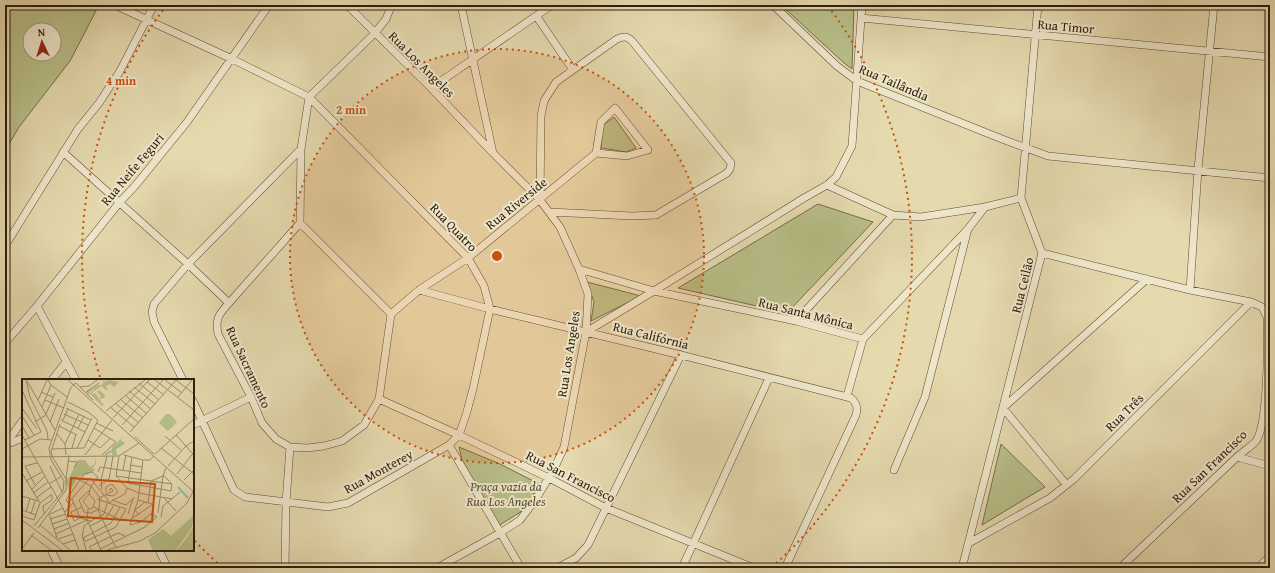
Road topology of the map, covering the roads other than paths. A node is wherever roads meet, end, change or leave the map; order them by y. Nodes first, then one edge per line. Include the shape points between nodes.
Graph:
1 (154, 5) edge
2 (269, 5) edge
3 (347, 5) edge
4 (389, 5) edge
5 (462, 5) edge
6 (552, 5) edge
7 (774, 5) edge
8 (862, 5) edge
9 (1038, 5) edge
10 (1214, 5) edge
11 (116, 6) dead end
12 (537, 17) junction
13 (861, 18) junction
14 (148, 20) junction
15 (375, 33) junction
16 (1035, 35) junction
17 (1209, 51) junction
18 (1270, 57) edge
19 (232, 59) junction
20 (474, 59) junction
21 (573, 70) junction
22 (857, 81) junction
23 (431, 88) junction
24 (309, 97) junction
25 (1026, 148) junction
26 (301, 149) junction
27 (63, 152) junction
28 (493, 153) junction
29 (596, 153) junction
30 (1198, 170) junction
31 (1270, 178) edge
32 (827, 186) junction
33 (1021, 198) junction
34 (540, 200) junction
35 (119, 203) junction
36 (986, 207) junction
37 (550, 212) junction
38 (893, 214) junction
39 (300, 223) junction
40 (968, 229) junction
41 (5, 246) edge
42 (1042, 253) junction
43 (468, 258) junction
44 (188, 264) junction
45 (579, 269) junction
46 (1147, 279) junction
47 (419, 290) junction
48 (1190, 290) junction
49 (654, 291) junction
50 (1251, 302) junction
51 (228, 303) junction
52 (37, 306) junction
53 (490, 309) junction
54 (391, 314) junction
55 (796, 321) junction
56 (586, 332) junction
57 (863, 339) junction
58 (5, 343) edge
59 (681, 355) junction
60 (66, 362) junction
61 (769, 378) junction
62 (53, 379) edge
63 (75, 379) edge
64 (182, 379) edge
65 (847, 396) junction
66 (251, 397) junction
67 (379, 399) junction
68 (194, 403) edge
69 (1003, 408) junction
70 (202, 420) junction
71 (22, 421) edge
72 (194, 424) edge
73 (459, 435) junction
74 (22, 438) edge
75 (5, 445) edge
76 (449, 445) junction
77 (290, 447) junction
78 (1237, 457) junction
79 (1270, 466) edge
80 (894, 470) dead end
81 (549, 478) junction
82 (1066, 484) junction
83 (286, 503) junction
84 (606, 508) junction
85 (500, 533) junction
86 (694, 543) junction
87 (968, 543) junction
88 (52, 551) edge
89 (160, 551) edge
90 (1270, 556) edge
91 (60, 568) edge
92 (168, 568) edge
93 (285, 568) edge
94 (437, 568) edge
95 (522, 568) edge
96 (557, 568) edge
97 (682, 568) edge
98 (754, 568) edge
99 (785, 568) edge
100 (962, 568) edge
101 (1120, 568) edge
102 (1258, 568) edge

1 - 14 street
2 - 19 street, Rua Neife Feguri
3 - 15 street, Rua Los Angeles
4 - 15 street via 386,19
5 - 20 street
6 - 12 street
7 - 22 street, Rua Tailândia via 837,66
8 - 13 street
9 - 16 street, Rua Ceilão
10 - 17 street
11 - 14 street
12 - 20 street
12 - 21 street
13 - 16 street, Rua Timor
13 - 22 street
14 - 19 street
14 - 27 street via 120,71
15 - 23 street, Rua Los Angeles
15 - 24 street
16 - 17 street, Rua Timor
16 - 25 street, Rua Ceilão
17 - 18 street, Rua Timor
17 - 30 street
19 - 24 street
19 - 35 street, Rua Neife Feguri via 187,122
20 - 23 street
20 - 28 street
21 - 34 street via 556,82 544,101 541,116
21 - 37 street via 623,36 628,37 731,163 727,173 656,215
22 - 25 street, Rua Tailândia
22 - 32 street via 852,146 836,177
23 - 28 street, Rua Los Angeles
24 - 26 street
24 - 43 street, Rua Quatro
25 - 30 street, Rua Tailândia via 1048,156
25 - 33 street, Rua Ceilão
26 - 39 street
26 - 44 street
27 - 35 street
27 - 41 street
28 - 34 street, Rua Los Angeles
29 - 29 street via 627,156 648,150 615,108 601,122
29 - 34 street, Rua Riverside
30 - 31 street
30 - 48 street
32 - 38 street
32 - 49 street
33 - 36 street
33 - 42 street, Rua Ceilão
34 - 37 street, Rua Los Angeles
34 - 43 street, Rua Riverside
35 - 44 street
35 - 52 street, Rua Neife Feguri
36 - 38 street via 921,217
36 - 40 street, Rua Santa Mônica
37 - 45 street, Rua Los Angeles via 560,227
38 - 55 street
39 - 51 street, Rua Sacramento
39 - 54 street
40 - 57 street, Rua Santa Mônica
40 - 80 street via 925,396
42 - 46 street
42 - 69 street, Rua Ceilão
43 - 47 street, Rua Riverside
43 - 53 street, Rua Quatro via 484,286
44 - 51 street
44 - 64 street via 154,304 152,312 154,322
45 - 49 street, Rua Santa Mônica
45 - 56 street, Rua Los Angeles via 588,294
46 - 48 street
46 - 69 street
47 - 53 street, Rua Califórnia
47 - 54 street, Rua Riverside
48 - 50 street
49 - 55 street, Rua Santa Mônica
49 - 56 street
50 - 78 street, Rua San Francisco via 1262,308 1267,317 1265,390 1261,431 1255,442
50 - 82 street, Rua Três via 1074,479
51 - 66 street, Rua Sacramento via 219,315 218,334
52 - 58 street, Rua Neife Feguri
52 - 60 street
53 - 56 street, Rua Califórnia
53 - 73 street, Rua Quatro via 473,389
54 - 67 street
55 - 57 street, Rua Santa Mônica
56 - 59 street, Rua Califórnia
56 - 81 street, Rua Los Angeles via 564,447
57 - 65 street
59 - 61 street, Rua Califórnia
59 - 84 street
60 - 62 street
60 - 63 street
61 - 65 street, Rua Califórnia
61 - 86 street
65 - 99 street via 856,402 858,409 854,422
66 - 70 street
66 - 77 street, Rua Sacramento via 262,423 276,439
67 - 73 street, Rua San Francisco
67 - 77 street via 364,425 342,441 307,448
68 - 70 street, Rua Monterey
69 - 82 street
69 - 87 street, Rua Ceilão
70 - 72 street
70 - 83 street, Rua Monterey via 234,490 245,497
71 - 75 street
73 - 76 street, Rua Monterey
73 - 81 street, Rua San Francisco
74 - 75 street
76 - 83 street, Rua Monterey via 348,503 328,507
76 - 85 street
77 - 83 street
78 - 79 street
78 - 101 street, Rua San Francisco
81 - 84 street, Rua San Francisco
81 - 85 street, Rua Los Angeles via 520,520
82 - 87 street, Rua Três via 1050,498
83 - 93 street
84 - 86 street, Rua San Francisco
84 - 96 street via 588,545 576,558
85 - 94 street, Rua Los Angeles
85 - 95 street
86 - 97 street
86 - 98 street, Rua San Francisco
87 - 100 street, Rua Ceilão
88 - 91 street
89 - 92 street
90 - 102 street

